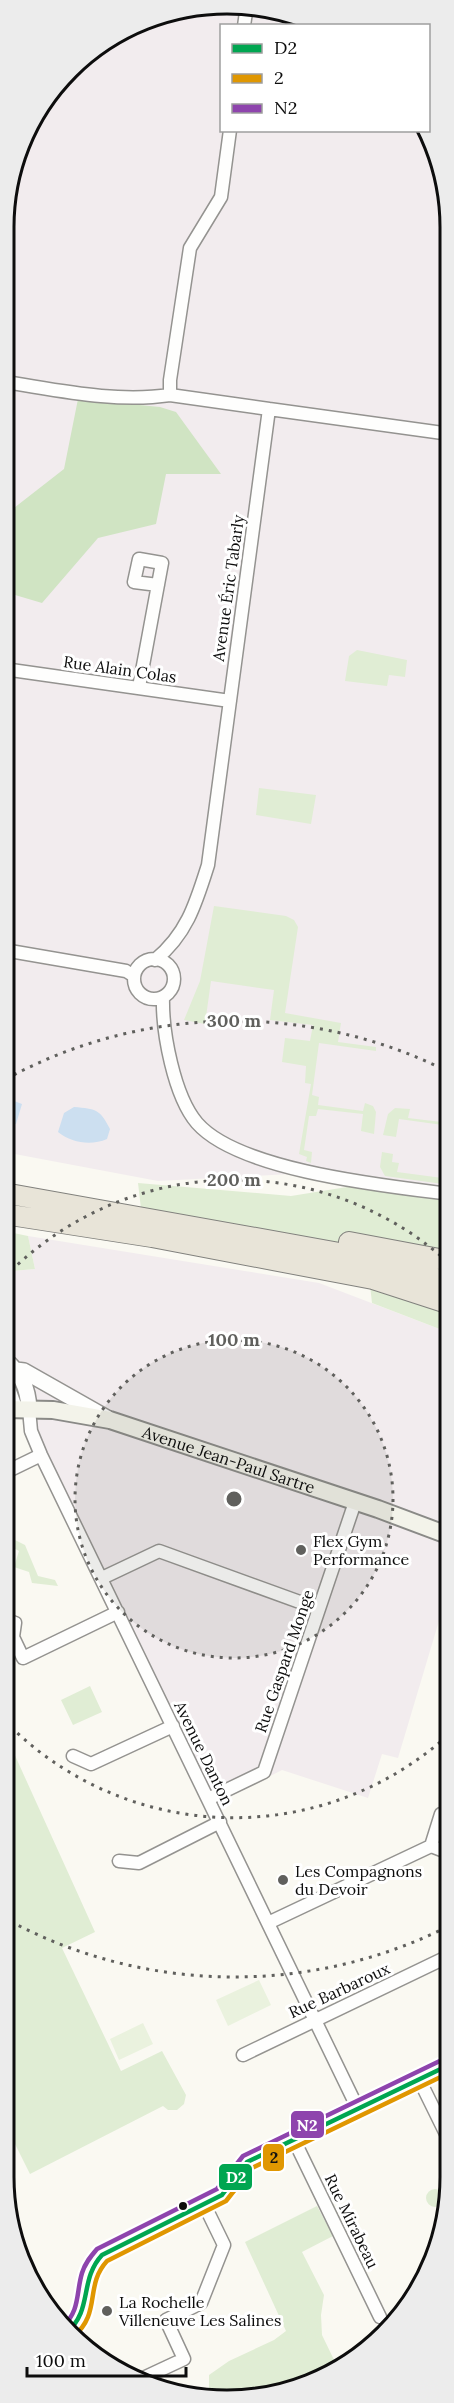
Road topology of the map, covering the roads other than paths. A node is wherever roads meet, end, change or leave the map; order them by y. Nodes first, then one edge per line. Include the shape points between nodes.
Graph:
1 (230, 132) edge
2 (14, 383) edge
3 (170, 395) junction
4 (269, 409) junction
5 (440, 433) edge
6 (158, 585) dead end
7 (14, 670) edge
8 (139, 687) junction
9 (230, 701) junction
10 (172, 946) junction
11 (14, 952) edge
12 (155, 960) junction
13 (170, 968) junction
14 (134, 976) junction
15 (163, 997) junction
16 (148, 998) junction
17 (163, 1025) junction
18 (440, 1193) edge
19 (14, 1195) edge
20 (14, 1216) edge
21 (142, 1217) junction
22 (440, 1259) edge
23 (440, 1280) edge
24 (440, 1301) edge
25 (16, 1370) joint
26 (16, 1409) edge
27 (110, 1420) junction
28 (41, 1455) junction
29 (14, 1468) edge
30 (355, 1502) junction
31 (440, 1532) edge
32 (102, 1578) junction
33 (318, 1609) junction
34 (118, 1612) junction
35 (14, 1639) edge
36 (173, 1726) junction
37 (73, 1756) dead end
38 (208, 1799) junction
39 (440, 1817) edge
40 (220, 1822) junction
41 (431, 1846) junction
42 (440, 1850) edge
43 (119, 1862) dead end
44 (268, 1923) junction
45 (440, 1960) edge
46 (315, 2020) junction
47 (243, 2055) dead end
48 (440, 2069) edge
49 (419, 2079) junction
50 (358, 2109) junction
51 (440, 2122) edge
52 (294, 2140) junction
53 (204, 2204) junction
54 (380, 2317) dead end
55 (75, 2326) edge
56 (150, 2375) edge

1 - 3 street via 221,197 190,248
2 - 3 street via 92,395
3 - 4 street
4 - 5 street
4 - 9 street, Avenue Éric Tabarly
6 - 8 street
7 - 8 street, Rue Alain Colas
8 - 9 street, Rue Alain Colas
9 - 10 street, Avenue Éric Tabarly via 208,865 194,910
10 - 12 street, Avenue Éric Tabarly
10 - 13 street, Avenue Éric Tabarly
11 - 14 street via 126,971
12 - 13 street
12 - 14 street via 139,966
13 - 15 street via 172,987
14 - 16 street via 136,987
15 - 16 street
15 - 17 street
16 - 17 street
17 - 18 street via 183,1101 197,1123 217,1140 308,1173
19 - 21 highway
20 - 24 highway via 373,1279
21 - 22 highway via 181,1216 225,1222
21 - 23 highway via 367,1258
25 - 26 street via 28,1392
25 - 27 street
26 - 27 main road, Avenue Jean-Paul Sartre via 53,1410
26 - 28 street, Avenue Danton
27 - 30 main road, Avenue Jean-Paul Sartre
28 - 29 street
28 - 32 street, Avenue Danton
30 - 31 main road, Avenue Jean-Paul Sartre
30 - 33 street, Rue Gaspard Monge
32 - 33 street via 159,1551
32 - 34 street, Avenue Danton
33 - 38 street, Rue Gaspard Monge via 264,1772
34 - 35 street via 23,1658
34 - 36 street, Avenue Danton
36 - 37 street via 91,1764
36 - 38 street, Avenue Danton
38 - 40 street, Avenue Danton
39 - 41 street
40 - 43 street via 139,1863
40 - 44 street, Avenue Danton
41 - 42 street
41 - 44 street
44 - 46 street, Avenue Danton
45 - 46 street, Rue Barbaroux
46 - 47 street, Rue Barbaroux
46 - 50 street, Avenue Danton
48 - 49 street
49 - 50 street
49 - 51 street
50 - 52 street
52 - 53 street via 247,2162 222,2195
52 - 54 street, Rue Mirabeau
53 - 55 street via 95,2261 86,2281 84,2313
53 - 56 street via 224,2245 201,2302 165,2320 184,2359

